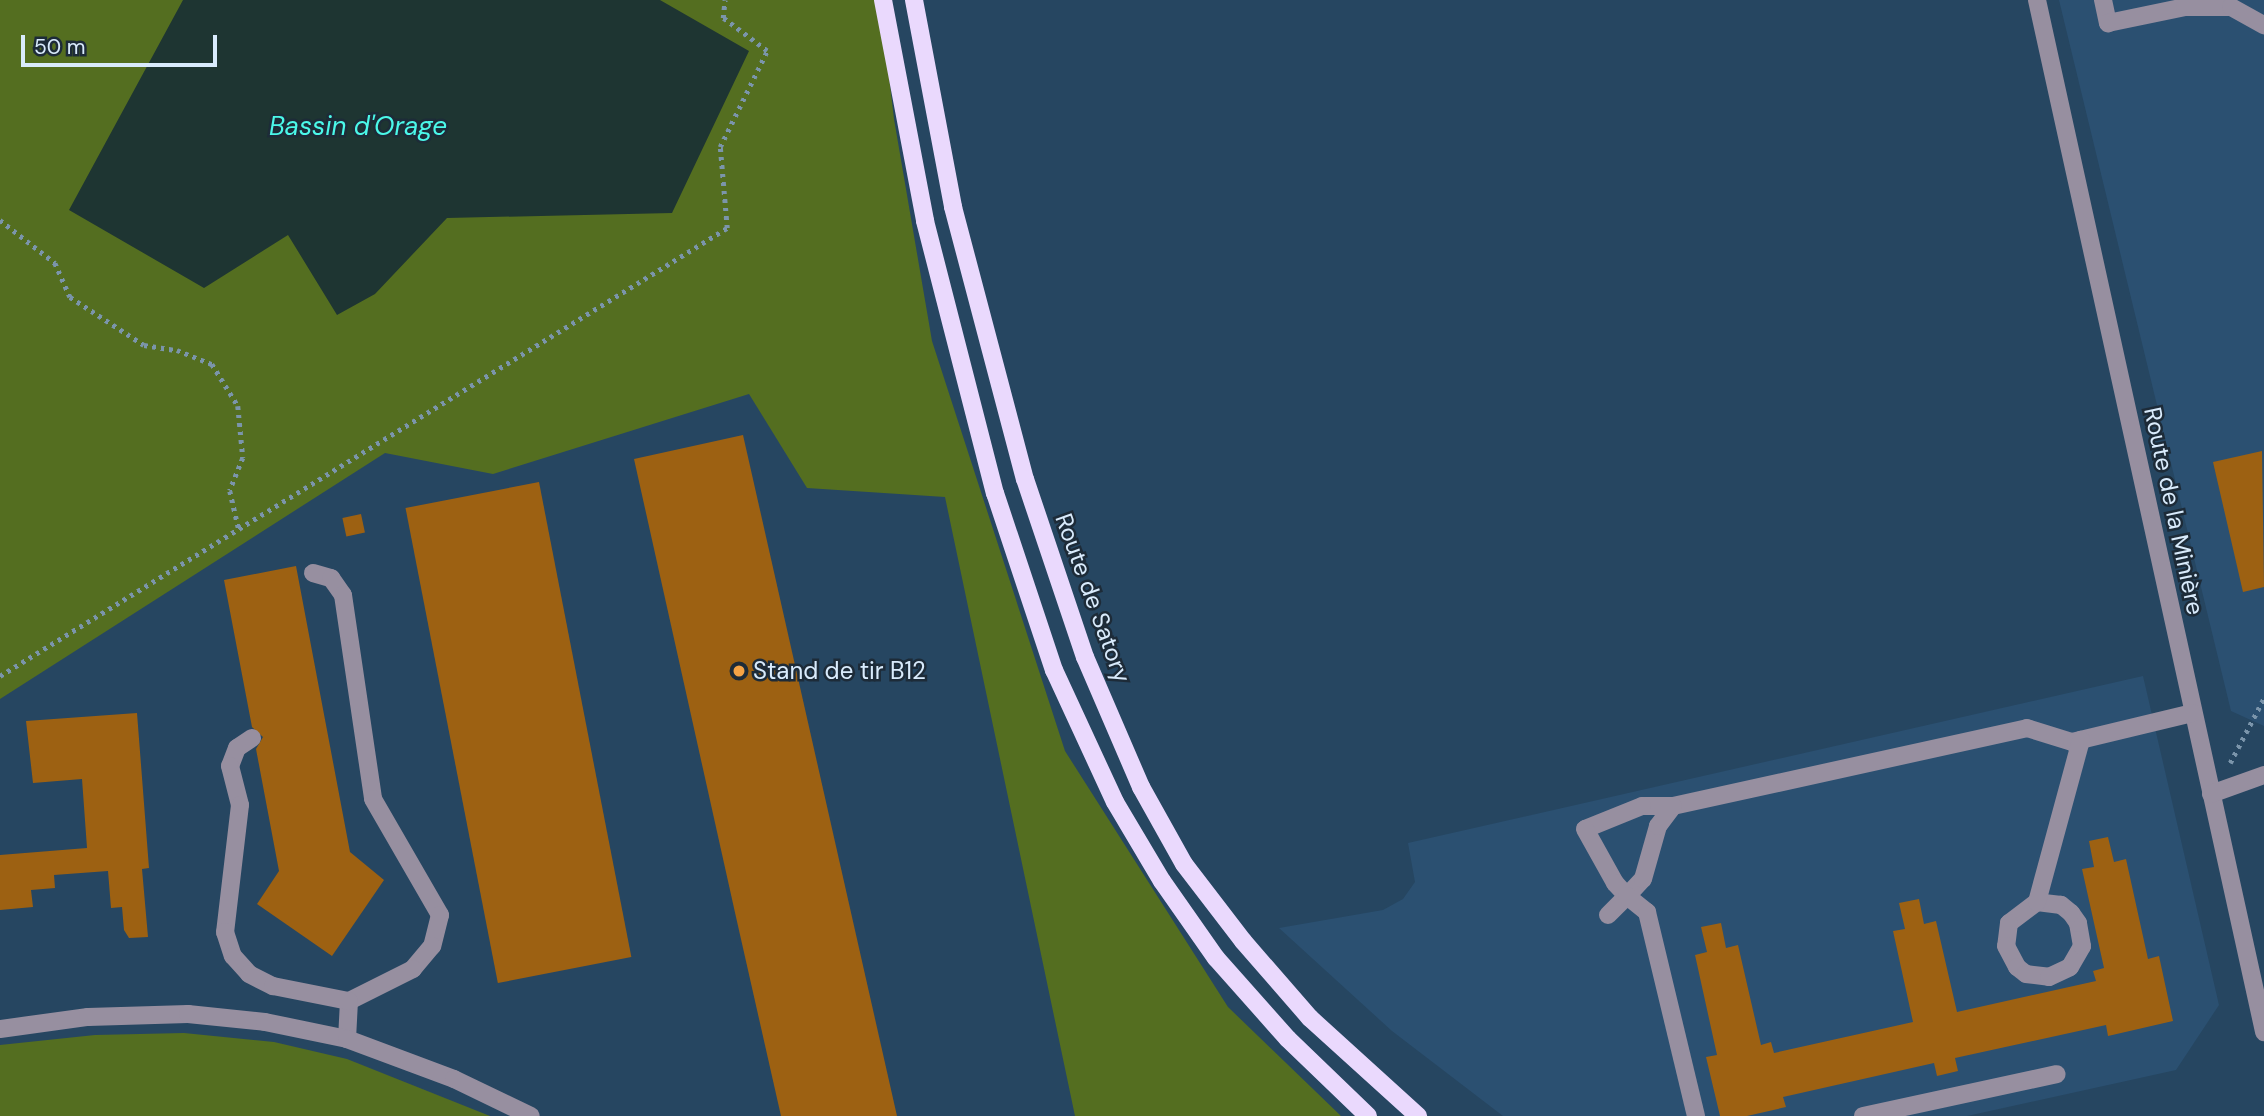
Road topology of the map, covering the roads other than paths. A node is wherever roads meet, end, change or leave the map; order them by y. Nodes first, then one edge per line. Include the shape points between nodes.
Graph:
1 (883, 0) edge
2 (914, 0) edge
3 (2036, 0) edge
4 (2103, 0) edge
5 (2264, 25) edge
6 (313, 573) dead end
7 (2193, 713) junction
8 (252, 738) dead end
9 (2081, 740) junction
10 (2264, 775) edge
11 (2211, 794) junction
12 (1674, 806) junction
13 (1627, 896) junction
14 (2036, 902) junction
15 (1608, 915) dead end
16 (349, 1001) junction
17 (0, 1029) edge
18 (2264, 1032) edge
19 (347, 1039) junction
20 (2057, 1074) dead end
21 (531, 1116) edge
22 (1368, 1116) edge
23 (1418, 1116) edge
24 (1696, 1116) edge
25 (1863, 1116) edge

1 - 22 main road via 928,234 995,493 1054,670 1115,802 1169,892 1287,1039
2 - 23 main road, Route de Satory via 953,207 1025,479 1084,657 1141,787 1184,864 1243,942 1310,1018
3 - 7 street, Route de la Minière
4 - 5 street via 2108,23 2185,7 2231,7
6 - 16 street via 331,578 343,595 373,799 440,915 432,946 413,969
7 - 9 street
7 - 11 street, Route de la Minière
8 - 16 street via 237,748 230,766 240,805 225,932 233,956 249,974 273,986
9 - 12 street via 2027,728
9 - 14 street
10 - 11 street
11 - 18 street, Route de la Minière
12 - 13 street via 1658,826 1643,879
12 - 13 street via 1642,806 1585,829
13 - 15 street
13 - 24 street via 1647,912
14 - 14 street via 2049,902 2071,913 2082,935 2082,947 2070,967 2049,977 2026,974 2006,946 2009,923
16 - 19 street
17 - 19 street via 88,1017 188,1014 265,1022
19 - 21 street via 454,1079
20 - 25 street

